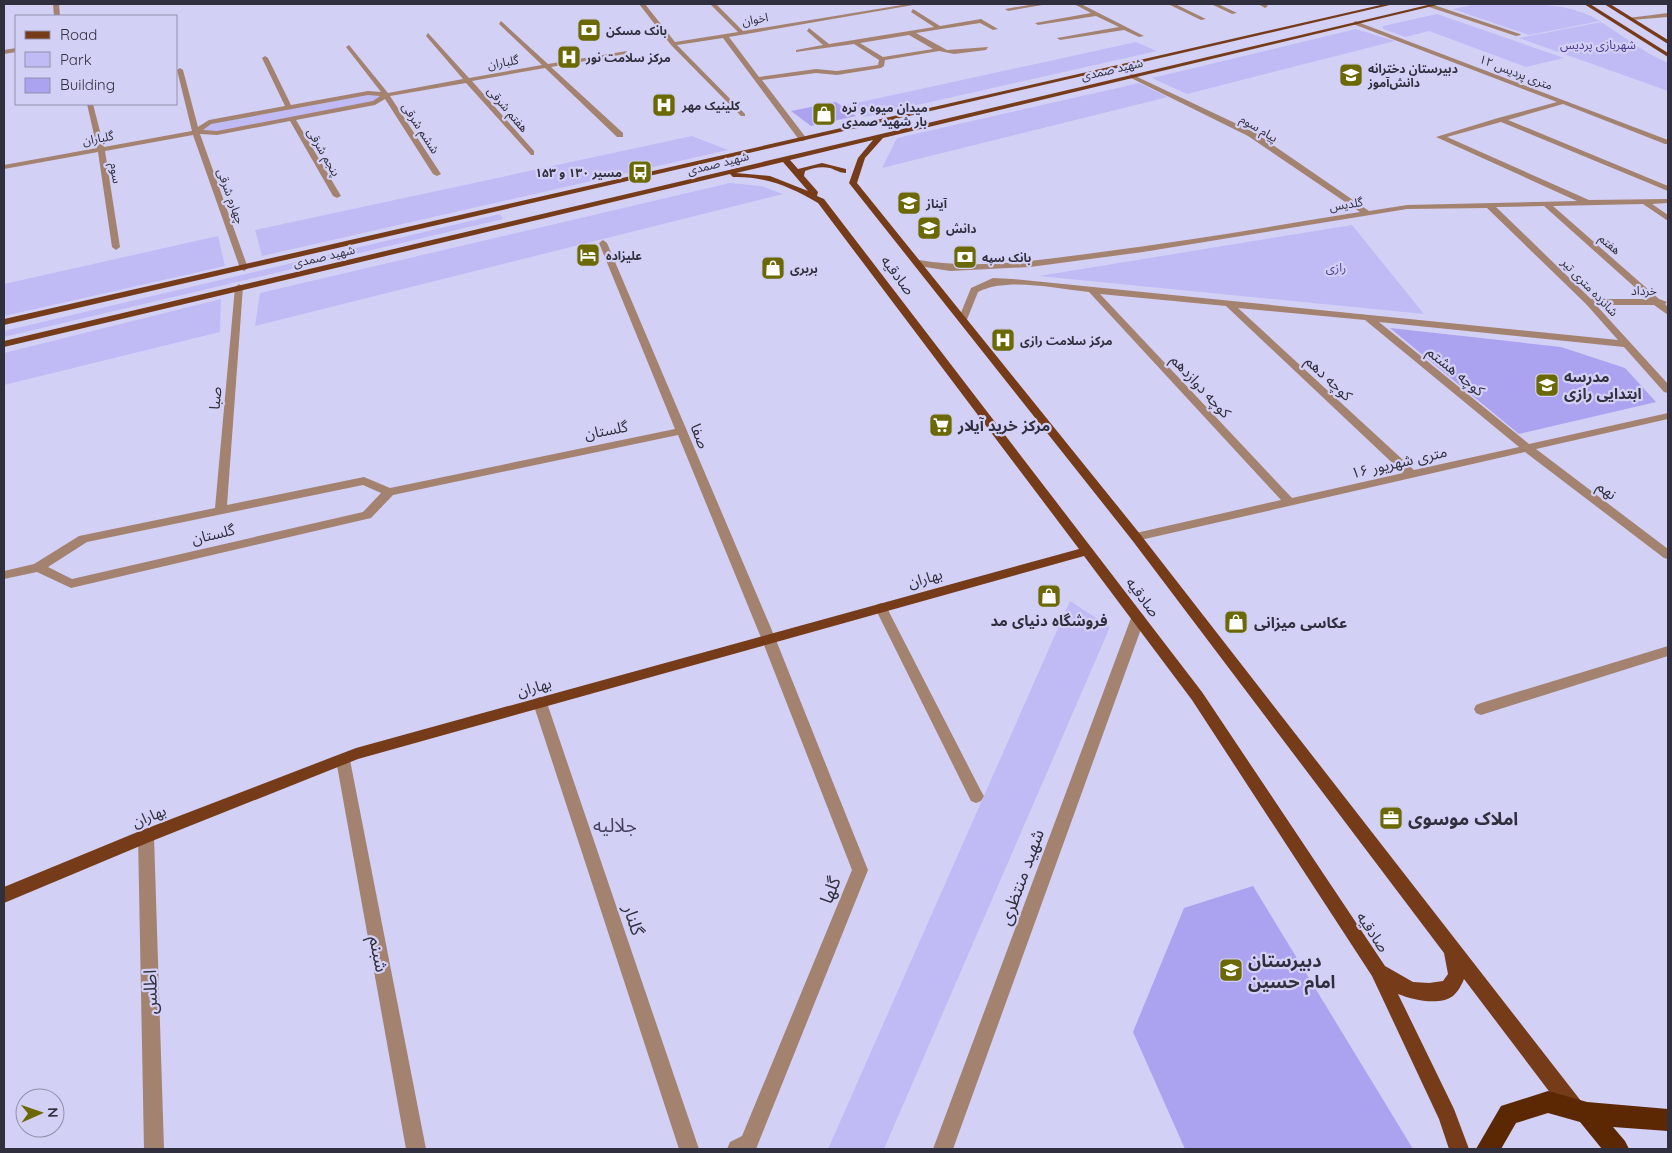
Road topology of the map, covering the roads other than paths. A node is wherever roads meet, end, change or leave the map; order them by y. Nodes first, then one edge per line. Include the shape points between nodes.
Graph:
1 (642, 4) edge
2 (713, 4) edge
3 (916, 4) edge
4 (1046, 4) edge
5 (1077, 4) edge
6 (1171, 4) edge
7 (1214, 4) edge
8 (1391, 4) edge
9 (1607, 4) edge
10 (1434, 5) edge
11 (1585, 5) edge
12 (1008, 9) dead end
13 (912, 11) dead end
14 (1234, 13) dead end
15 (1097, 14) junction
16 (1668, 15) edge
17 (1631, 18) junction
18 (1202, 19) dead end
19 (1038, 23) dead end
20 (1355, 23) junction
21 (501, 24) dead end
22 (939, 28) junction
23 (1125, 28) junction
24 (995, 29) dead end
25 (809, 30) dead end
26 (742, 33) junction
27 (911, 33) junction
28 (428, 35) dead end
29 (1518, 35) dead end
30 (725, 36) junction
31 (1141, 36) dead end
32 (1060, 38) dead end
33 (1239, 39) junction
34 (857, 42) junction
35 (1668, 42) edge
36 (673, 44) junction
37 (1208, 46) junction
38 (1258, 46) junction
39 (350, 47) dead end
40 (830, 47) junction
41 (986, 48) dead end
42 (937, 50) junction
43 (625, 52) dead end
44 (1228, 53) junction
45 (1668, 55) edge
46 (265, 58) dead end
47 (804, 58) dead end
48 (882, 59) junction
49 (810, 64) dead end
50 (546, 66) junction
51 (180, 70) dead end
52 (816, 71) junction
53 (1131, 76) junction
54 (758, 79) junction
55 (467, 80) junction
56 (386, 94) junction
57 (1564, 102) junction
58 (90, 105) edge
59 (288, 108) junction
60 (743, 115) dead end
61 (292, 118) junction
62 (1500, 119) junction
63 (196, 132) junction
64 (885, 134) junction
65 (620, 135) dead end
66 (803, 139) junction
67 (1668, 142) edge
68 (100, 149) junction
69 (823, 149) junction
70 (531, 153) dead end
71 (784, 158) junction
72 (4, 167) edge
73 (843, 171) junction
74 (437, 174) dead end
75 (800, 176) junction
76 (700, 179) junction
77 (853, 183) junction
78 (1668, 188) edge
79 (336, 196) dead end
80 (821, 201) junction
81 (1668, 201) edge
82 (1645, 202) junction
83 (1589, 203) junction
84 (517, 204) junction
85 (1546, 204) junction
86 (1490, 206) junction
87 (1367, 213) junction
88 (1668, 219) edge
89 (528, 220) junction
90 (603, 243) dead end
91 (116, 247) dead end
92 (919, 264) junction
93 (1030, 264) junction
94 (244, 268) junction
95 (987, 283) junction
96 (239, 287) junction
97 (1091, 290) junction
98 (1589, 302) junction
99 (1663, 302) edge
100 (1228, 303) junction
101 (1668, 312) edge
102 (1366, 317) junction
103 (963, 320) junction
104 (4, 322) edge
105 (4, 344) edge
106 (1626, 344) junction
107 (1668, 390) edge
108 (1668, 416) edge
109 (682, 431) junction
110 (1527, 448) junction
111 (1411, 474) junction
112 (389, 492) junction
113 (1289, 502) junction
114 (221, 511) junction
115 (1136, 536) junction
116 (1088, 551) junction
117 (1668, 555) edge
118 (38, 567) junction
119 (4, 575) edge
120 (881, 608) junction
121 (1138, 618) junction
122 (769, 640) junction
123 (1668, 651) edge
124 (540, 703) junction
125 (1481, 709) dead end
126 (343, 760) junction
127 (976, 796) dead end
128 (146, 836) junction
129 (4, 895) edge
130 (1448, 945) junction
131 (1378, 970) junction
132 (1581, 1112) junction
133 (1668, 1120) edge
134 (154, 1149) edge
135 (416, 1149) edge
136 (689, 1149) edge
137 (737, 1149) edge
138 (942, 1149) edge
139 (1459, 1149) edge
140 (1488, 1149) edge
141 (1617, 1149) edge

1 - 36 street
2 - 26 street
3 - 26 street, اخوان
4 - 12 street
5 - 15 street
6 - 18 street
7 - 14 street
8 - 33 main road, شهید صمدی
9 - 17 main road
10 - 20 main road, شهید صمدی
10 - 29 street
11 - 45 main road
13 - 22 street
15 - 19 street
15 - 23 street
16 - 17 street
17 - 35 main road
20 - 38 main road, شهید صمدی
20 - 57 street, ۱۲ متری پردیس
21 - 50 street
22 - 24 street via 981,21
22 - 27 street
23 - 31 street
23 - 32 street
25 - 40 street
26 - 30 street, اخوان
27 - 34 street
27 - 42 street
28 - 55 street, هفتم شرقی
30 - 36 street
30 - 54 street, اخوان
33 - 37 main road, شهید صمدی
33 - 38 main road via 1237,41 1243,45
34 - 40 street
34 - 48 street
36 - 60 street
37 - 44 main road via 1224,47 1230,50
37 - 66 main road, شهید صمدی
38 - 44 main road, شهید صمدی
39 - 56 street, ششم شرقی
40 - 47 street via 798,51
41 - 42 street via 954,54
42 - 48 street
43 - 50 street, گلباران
44 - 53 main road, شهید صمدی
46 - 59 street
48 - 52 street via 881,66 837,73
49 - 52 street
50 - 55 street, گلباران
50 - 65 street
51 - 63 street, چهارم شرقی
52 - 54 street
53 - 64 main road, شهید صمدی
53 - 87 street, پیام سوم via 1251,134
54 - 66 street, اخوان
55 - 56 street, گلباران
55 - 70 street, هفتم شرقی
56 - 59 street via 368,93
56 - 61 street via 375,103
56 - 74 street, ششم شرقی
57 - 62 street
57 - 67 street, ۱۲ متری پردیس
58 - 68 street, سوم
59 - 63 street via 209,122
61 - 63 street via 217,133
61 - 79 street, پنجم شرقی
62 - 78 street
62 - 83 street via 1440,137
63 - 68 street, گلباران
63 - 94 street, چهارم شرقی
64 - 69 main road, شهید صمدی
64 - 77 main road via 868,147 855,167
66 - 84 main road, شهید صمدی
68 - 72 street, گلباران
68 - 91 street, سوم
69 - 71 main road, شهید صمدی
69 - 73 main road, صادقیه
71 - 75 main road
71 - 76 main road, شهید صمدی
73 - 75 main road via 822,165 801,170
73 - 77 main road, صادقیه
75 - 80 main road
76 - 80 main road, صادقیه via 741,174 771,179 797,187
76 - 89 main road, شهید صمدی
77 - 92 main road, صادقیه
80 - 116 main road, صادقیه
81 - 82 street, گلدیس
82 - 83 street, گلدیس
82 - 88 street
83 - 85 street, گلدیس
84 - 89 main road
84 - 94 main road, شهید صمدی
85 - 86 street, گلدیس
85 - 99 street, هفتم
86 - 87 street, گلدیس via 1407,207
86 - 98 street, شانزده متری تیر
87 - 93 street, گلدیس
89 - 96 main road, شهید صمدی
90 - 109 street, صفا
92 - 93 street via 950,268
92 - 103 main road, صادقیه
93 - 95 street
94 - 104 main road, شهید صمدی
95 - 97 street via 1013,282
95 - 103 street via 974,290
96 - 105 main road, شهید صمدی
96 - 114 street, صبا
97 - 100 street
97 - 113 street, کوچه دوازدهم
98 - 99 street, خرداد
98 - 106 street, شانزده متری تیر
99 - 101 street, هفتم
100 - 102 street
100 - 111 street, کوچه دهم
102 - 106 street
102 - 110 street, کوچه هشتم
103 - 115 main road, صادقیه
106 - 107 street, شانزده متری تیر
108 - 110 street, ۱۶ متری شهریور
109 - 112 street, گلستان
109 - 122 street, صفا
110 - 111 street, ۱۶ متری شهریور
110 - 117 street, نهم
111 - 113 street, ۱۶ متری شهریور
112 - 114 street, گلستان via 364,481
112 - 118 street, گلستان via 367,515 71,584
113 - 115 street, ۱۶ متری شهریور
114 - 118 street, گلستان via 83,538
115 - 130 main road, صادقیه
116 - 120 main road, بهاران
116 - 121 main road, صادقیه
118 - 119 street, گلستان
120 - 122 main road, بهاران
120 - 127 street
121 - 131 main road, صادقیه via 1197,696
121 - 138 street, شهید منتظری
122 - 124 main road, بهاران
122 - 137 street, گلها via 860,870 749,1143
123 - 125 street
124 - 126 main road, بهاران
124 - 136 street, گلنار
126 - 128 main road, بهاران
126 - 135 street, شبنم
128 - 129 main road, بهاران
128 - 134 street, اطلس
130 - 131 main road via 1455,960 1457,976 1448,989 1426,994 1398,987
130 - 132 main road, صادقیه
131 - 139 main road, صادقیه via 1447,1116
132 - 133 highway
132 - 140 highway via 1548,1102 1510,1114
132 - 141 highway

